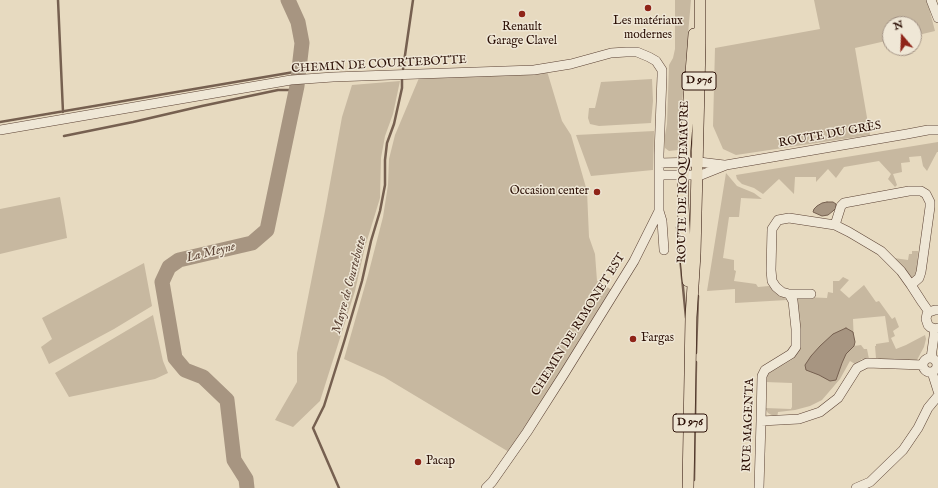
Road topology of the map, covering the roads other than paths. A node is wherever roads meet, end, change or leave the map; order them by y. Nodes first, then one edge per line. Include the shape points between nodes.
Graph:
1 (697, 0) edge
2 (700, 0) edge
3 (931, 0) edge
4 (938, 18) edge
5 (0, 130) edge
6 (938, 130) edge
7 (684, 162) junction
8 (697, 162) junction
9 (659, 163) junction
10 (726, 165) junction
11 (659, 175) junction
12 (683, 176) junction
13 (697, 176) junction
14 (659, 211) junction
15 (835, 225) junction
16 (664, 250) dead end
17 (911, 285) junction
18 (789, 294) junction
19 (811, 294) dead end
20 (934, 311) edge
21 (691, 317) junction
22 (937, 328) edge
23 (930, 358) junction
24 (923, 365) junction
25 (932, 372) junction
26 (938, 391) edge
27 (938, 396) edge
28 (761, 421) junction
29 (871, 485) edge
30 (486, 488) edge
31 (688, 488) edge
32 (759, 488) edge
33 (856, 488) edge

1 - 7 main road, ROUTE DE ROQUEMAURE / D 976
2 - 8 main road, ROUTE DE ROQUEMAURE / D 976
3 - 4 street
5 - 9 street, CHEMIN DE COURTEBOTTE via 291,80 534,70 571,64 611,53 637,52 656,61 662,70
6 - 10 street, ROUTE DU GRÈS
7 - 8 street
7 - 9 street
7 - 12 main road, ROUTE DE ROQUEMAURE / D 976
8 - 10 street
8 - 13 main road, ROUTE DE ROQUEMAURE / D 976
9 - 11 street, CHEMIN DE RIMONET EST
10 - 13 street
11 - 12 street
11 - 14 street, CHEMIN DE RIMONET EST
12 - 13 street
12 - 21 main road, ROUTE DE ROQUEMAURE / D 976
13 - 21 main road, ROUTE DE ROQUEMAURE / D 976
14 - 16 street
14 - 30 street, CHEMIN DE RIMONET EST via 634,261 564,374 527,432
15 - 17 street via 881,251
15 - 17 street via 844,203 921,190 930,202 930,208 921,272 919,278
15 - 18 street via 789,218 778,220 772,229 772,281 782,292
17 - 20 street via 919,298
18 - 19 street
18 - 28 street, RUE MAGENTA via 793,300 796,347 791,354 765,370 762,376
20 - 22 street via 926,316 926,322 930,327
21 - 31 main road, ROUTE DE ROQUEMAURE / D 976
22 - 23 street
23 - 24 street via 924,360
23 - 25 street via 937,364
24 - 25 street via 926,371
24 - 28 street via 867,363 857,368 838,398 820,412 799,419
25 - 26 street
27 - 29 street via 903,450
28 - 32 street, RUE MAGENTA
29 - 33 street

